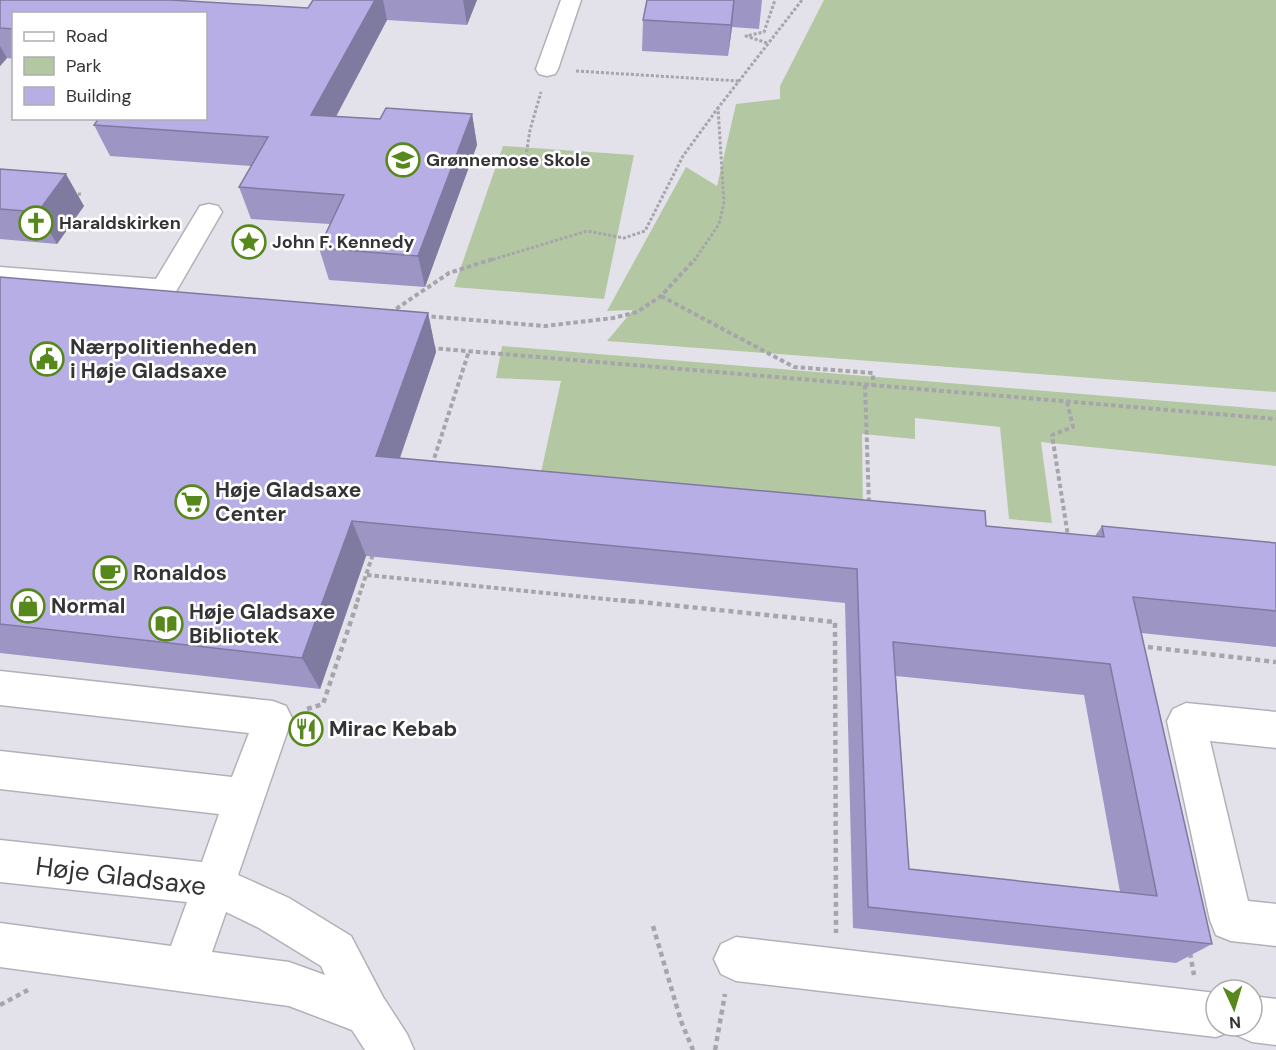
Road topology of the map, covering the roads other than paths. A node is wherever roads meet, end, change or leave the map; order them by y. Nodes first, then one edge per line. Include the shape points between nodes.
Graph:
1 (571, 0) edge
2 (547, 69) road end
3 (209, 212) dead end
4 (0, 276) edge
5 (0, 688) edge
6 (1276, 730) edge
7 (0, 770) edge
8 (243, 798) junction
9 (0, 861) edge
10 (212, 884) junction
11 (1276, 925) edge
12 (0, 945) edge
13 (736, 958) road end
14 (184, 970) junction
15 (367, 1013) junction
16 (1204, 1014) edge
17 (391, 1050) edge

1 - 2 street
3 - 4 street via 164,289
5 - 8 street via 273,718
6 - 11 street via 1186,721 1231,920
7 - 8 street
8 - 10 street
9 - 10 street, Høje Gladsaxe
10 - 14 street
10 - 15 street, Høje Gladsaxe via 274,913 336,951
12 - 14 street
13 - 16 street
14 - 15 street via 289,984
15 - 17 street, Høje Gladsaxe

